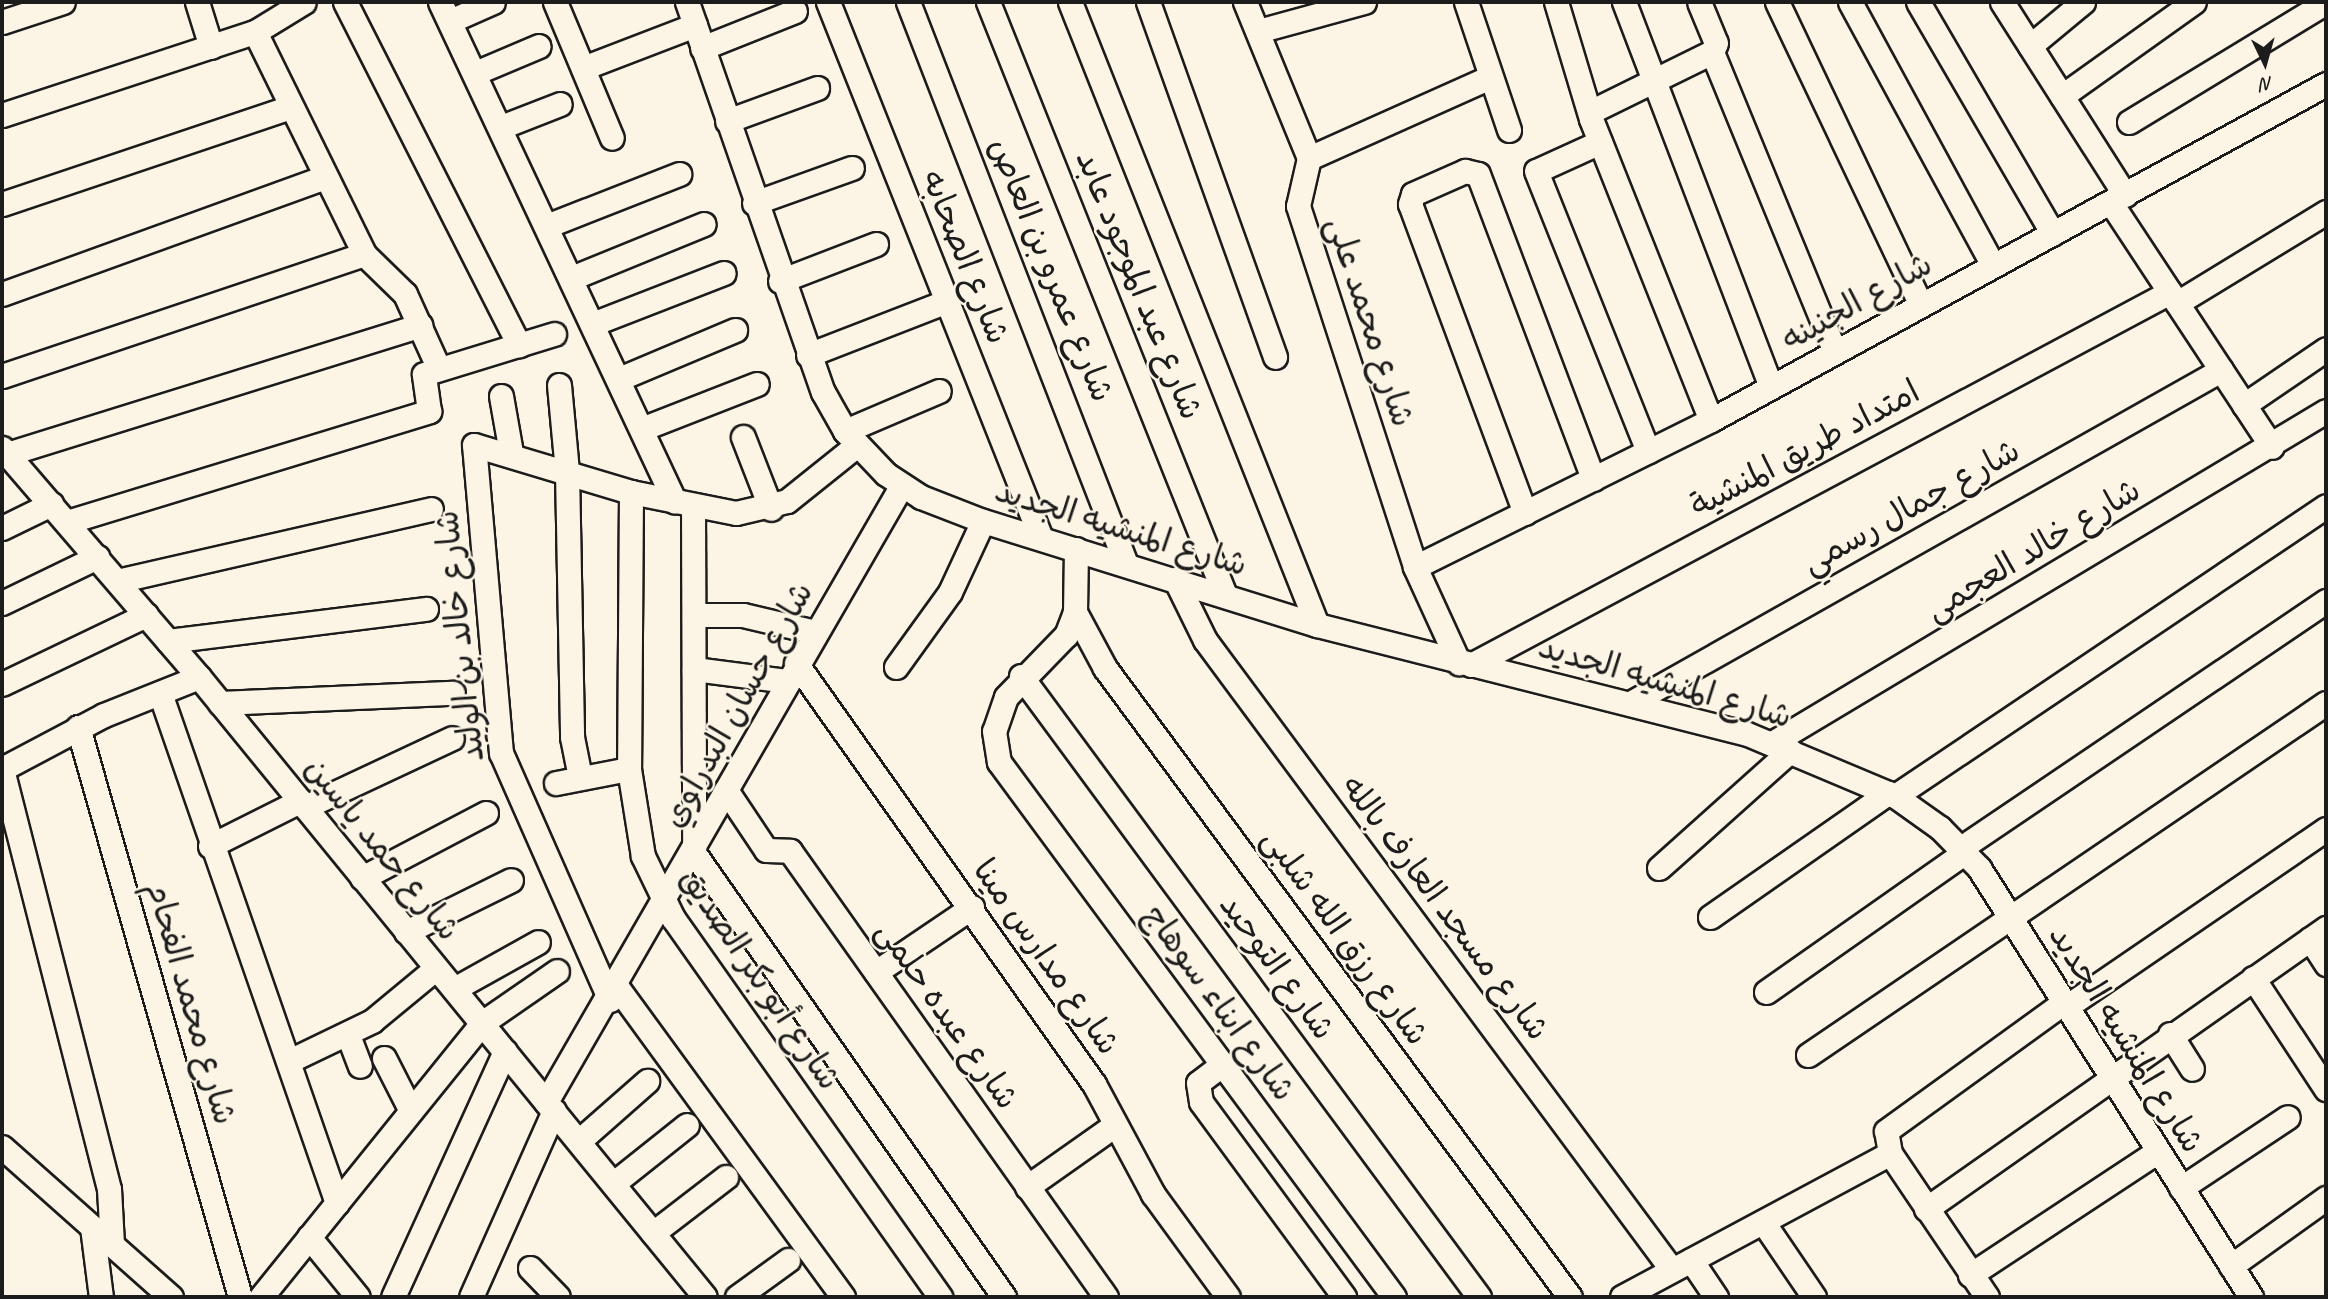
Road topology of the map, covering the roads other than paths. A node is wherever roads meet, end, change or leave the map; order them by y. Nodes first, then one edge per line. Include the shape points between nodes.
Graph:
1 (63, 2) edge
2 (197, 2) edge
3 (304, 2) edge
4 (345, 2) edge
5 (494, 2) edge
6 (555, 2) edge
7 (687, 2) edge
8 (828, 2) edge
9 (908, 2) edge
10 (988, 2) edge
11 (1070, 2) edge
12 (1147, 2) edge
13 (1245, 2) edge
14 (1364, 2) edge
15 (1466, 2) edge
16 (1556, 2) edge
17 (1624, 2) edge
18 (1699, 2) edge
19 (1777, 2) edge
20 (1850, 2) edge
21 (1918, 2) edge
22 (2002, 2) edge
23 (2083, 2) edge
24 (2194, 2) edge
25 (2326, 2) edge
26 (445, 11) edge
27 (795, 11) dead end
28 (2, 22) edge
29 (695, 25) junction
30 (1258, 31) junction
31 (255, 32) junction
32 (539, 46) dead end
33 (2030, 46) junction
34 (211, 47) junction
35 (702, 48) junction
36 (1712, 52) junction
37 (583, 68) junction
38 (475, 73) junction
39 (1490, 77) junction
40 (1656, 79) junction
41 (2326, 84) edge
42 (817, 88) dead end
43 (2062, 96) junction
44 (560, 104) dead end
45 (290, 107) junction
46 (1592, 111) junction
47 (2, 115) edge
48 (727, 121) junction
49 (2129, 122) dead end
50 (501, 127) junction
51 (1509, 130) dead end
52 (612, 138) dead end
53 (1600, 142) junction
54 (1309, 158) junction
55 (852, 168) dead end
56 (679, 174) dead end
57 (326, 177) junction
58 (2118, 199) junction
59 (754, 203) junction
60 (2, 204) edge
61 (2326, 212) edge
62 (704, 224) dead end
63 (549, 225) junction
64 (2053, 234) junction
65 (876, 244) dead end
66 (364, 254) junction
67 (1993, 265) junction
68 (724, 273) dead end
69 (574, 277) junction
70 (780, 281) junction
71 (2, 294) edge
72 (2174, 298) junction
73 (947, 301) junction
74 (1921, 304) junction
75 (595, 323) junction
76 (420, 325) junction
77 (735, 330) dead end
78 (554, 334) dead end
79 (519, 345) junction
80 (2326, 349) edge
81 (1835, 352) junction
82 (808, 355) junction
83 (1275, 357) dead end
84 (2221, 370) junction
85 (430, 373) junction
86 (2, 376) edge
87 (621, 379) junction
88 (757, 384) dead end
89 (559, 385) dead end
90 (1772, 387) junction
91 (939, 391) dead end
92 (501, 396) dead end
93 (2244, 405) junction
94 (2326, 411) edge
95 (1711, 420) junction
96 (644, 428) junction
97 (743, 436) dead end
98 (851, 438) junction
99 (2272, 447) junction
100 (4, 451) edge
101 (1648, 451) junction
102 (511, 453) junction
103 (567, 471) junction
104 (1592, 480) junction
105 (902, 485) junction
106 (631, 492) junction
107 (51, 504) junction
108 (684, 504) junction
109 (2326, 506) edge
110 (431, 509) dead end
111 (771, 509) junction
112 (1525, 513) junction
113 (983, 521) junction
114 (67, 522) junction
115 (2, 528) edge
116 (1041, 538) junction
117 (1076, 549) junction
118 (97, 557) junction
119 (1126, 564) junction
120 (1415, 568) junction
121 (1175, 579) junction
122 (117, 581) junction
123 (1225, 595) junction
124 (2326, 601) edge
125 (2, 603) edge
126 (426, 609) dead end
127 (1075, 612) junction
128 (146, 615) junction
129 (694, 615) junction
130 (1317, 625) junction
131 (815, 632) junction
132 (168, 640) junction
133 (1465, 664) junction
134 (896, 667) dead end
135 (694, 669) junction
136 (791, 672) junction
137 (1021, 676) junction
138 (199, 677) junction
139 (2, 684) edge
140 (160, 693) junction
141 (453, 693) dead end
142 (1634, 701) junction
143 (2326, 703) edge
144 (220, 704) junction
145 (78, 727) junction
146 (452, 738) dead end
147 (1781, 747) junction
148 (2, 769) edge
149 (629, 769) junction
150 (580, 777) junction
151 (555, 783) dead end
152 (726, 790) junction
153 (1892, 794) junction
154 (302, 804) junction
155 (486, 813) dead end
156 (2326, 829) edge
157 (210, 846) junction
158 (1963, 850) junction
159 (694, 853) junction
160 (1659, 868) dead end
161 (362, 878) junction
162 (511, 880) dead end
163 (665, 903) junction
164 (972, 907) junction
165 (2009, 916) junction
166 (1710, 917) dead end
167 (406, 932) junction
168 (2318, 934) edge
169 (538, 942) dead end
170 (2326, 964) edge
171 (436, 968) junction
172 (556, 971) dead end
173 (876, 972) junction
174 (2253, 978) junction
175 (454, 989) junction
176 (1766, 992) dead end
177 (613, 994) junction
178 (2065, 1005) junction
179 (482, 1023) junction
180 (2170, 1034) junction
181 (348, 1035) junction
182 (505, 1051) junction
183 (1808, 1055) dead end
184 (384, 1058) dead end
185 (289, 1061) junction
186 (1223, 1065) junction
187 (360, 1066) dead end
188 (2192, 1069) dead end
189 (2109, 1076) junction
190 (647, 1081) dead end
191 (2326, 1089) edge
192 (550, 1106) junction
193 (411, 1111) junction
194 (2288, 1117) dead end
195 (687, 1125) dead end
196 (1115, 1125) junction
197 (579, 1141) junction
198 (2, 1147) edge
199 (2158, 1151) junction
200 (1890, 1153) junction
201 (726, 1177) dead end
202 (614, 1184) junction
203 (1027, 1187) junction
204 (2181, 1188) junction
205 (2326, 1198) edge
206 (337, 1203) junction
207 (1926, 1209) junction
208 (1763, 1222) junction
209 (92, 1227) junction
210 (653, 1233) junction
211 (309, 1237) junction
212 (112, 1244) junction
213 (788, 1260) dead end
214 (1681, 1265) junction
215 (2231, 1266) junction
216 (530, 1268) dead end
217 (1970, 1275) junction
218 (101, 1297) edge
219 (171, 1297) edge
220 (240, 1297) edge
221 (261, 1297) edge
222 (358, 1297) edge
223 (393, 1297) edge
224 (471, 1297) edge
225 (558, 1297) edge
226 (705, 1297) edge
227 (737, 1297) edge
228 (843, 1297) edge
229 (940, 1297) edge
230 (1004, 1297) edge
231 (1105, 1297) edge
232 (1228, 1297) edge
233 (1344, 1297) edge
234 (1394, 1297) edge
235 (1479, 1297) edge
236 (1570, 1297) edge
237 (1622, 1297) edge
238 (1716, 1297) edge
239 (1814, 1297) edge
240 (1987, 1297) edge
241 (2252, 1297) edge

1 - 28 street
2 - 34 street
3 - 31 street
4 - 79 street
5 - 26 street
6 - 37 street
7 - 29 street
8 - 73 street, شارع الصحابه
9 - 119 street, شارع عمرو بن العاص
10 - 123 street, شارع عبد الموجود عابد
11 - 130 street
12 - 83 street
13 - 30 street
14 - 30 street
15 - 39 street
16 - 46 street
17 - 40 street
18 - 36 street via 1716,43
19 - 74 street
20 - 67 street
21 - 64 street
22 - 33 street
23 - 33 street
24 - 43 street
25 - 49 street
26 - 38 street
27 - 35 street
29 - 35 street
29 - 37 street
30 - 54 street
31 - 34 street
31 - 45 street
32 - 38 street
33 - 43 street
34 - 47 street
35 - 48 street
36 - 40 street
36 - 81 street
37 - 52 street
38 - 50 street
39 - 51 street
39 - 54 street
40 - 46 street
40 - 90 street
41 - 58 street, شارع الجنينه
42 - 48 street
43 - 58 street
44 - 50 street
45 - 57 street
45 - 60 street
46 - 53 street
48 - 59 street
50 - 63 street
53 - 95 street
53 - 101 street via 1536,171
54 - 120 street, شارع محمد على via 1298,206
55 - 59 street
56 - 63 street
57 - 66 street
57 - 71 street
58 - 64 street, شارع الجنينه
58 - 72 street
59 - 70 street
61 - 72 street, امتداد طريق المنشية
62 - 69 street
63 - 69 street
64 - 67 street, شارع الجنينه
65 - 70 street
66 - 76 street via 405,294
66 - 86 street
67 - 74 street, شارع الجنينه
68 - 75 street
69 - 75 street
70 - 82 street
72 - 84 street
72 - 133 street, امتداد طريق المنشية
73 - 82 street
73 - 116 street, شارع الصحابه
74 - 81 street, شارع الجنينه
75 - 87 street
76 - 85 street
76 - 100 street
77 - 87 street
78 - 79 street
79 - 85 street
80 - 93 street
81 - 90 street, شارع الجنينه
82 - 98 street
84 - 93 street
84 - 142 street, شارع جمال رسمي
85 - 114 street via 429,411
87 - 96 street
88 - 96 street
89 - 103 street
90 - 95 street, شارع الجنينه
91 - 98 street
92 - 102 street
93 - 99 street
94 - 99 street, شارع خالد العجمى
95 - 101 street, شارع الجنينه
96 - 108 street
97 - 111 street
98 - 105 street, شارع المنشيه الجديد
98 - 111 street
99 - 147 street, شارع خالد العجمى
100 - 107 street, شارع حمد ياسين
101 - 104 street, شارع الجنينه
102 - 103 street
102 - 177 street, شارع خالد بن الوليد via 479,442 474,453 501,754
103 - 106 street
103 - 150 street via 572,737
104 - 112 street, شارع الجنينه
104 - 112 street via 1480,178 1465,171 1408,200
105 - 113 street, شارع المنشيه الجديد
105 - 131 street, شارع حسان البدراوي
106 - 108 street
106 - 149 street, شارع أبو بكر الصديق
107 - 114 street, شارع حمد ياسين
107 - 115 street
108 - 111 street via 736,513
108 - 129 street
109 - 153 street
110 - 122 street
112 - 120 street, شارع الجنينه
113 - 116 street, شارع المنشيه الجديد
113 - 134 street via 950,592
114 - 118 street, شارع حمد ياسين
116 - 117 street, شارع المنشيه الجديد
117 - 119 street, شارع المنشيه الجديد
117 - 127 street
118 - 122 street, شارع حمد ياسين
118 - 125 street
119 - 121 street, شارع المنشيه الجديد
120 - 133 street, شارع محمد على
121 - 123 street, شارع المنشيه الجديد
121 - 214 street, شارع مسجد العارف بالله via 1205,640
122 - 128 street, شارع حمد ياسين
123 - 130 street, شارع المنشيه الجديد
124 - 158 street
126 - 132 street
127 - 137 street via 1052,652
127 - 236 street, شارع رزق الله شلبى via 1105,668
128 - 132 street, شارع حمد ياسين
128 - 139 street
129 - 131 street via 743,615
129 - 135 street
130 - 133 street, شارع المنشيه الجديد
131 - 136 street, شارع حسان البدراوي
132 - 138 street, شارع حمد ياسين
133 - 142 street, شارع المنشيه الجديد
135 - 136 street
135 - 159 street
136 - 152 street, شارع حسان البدراوي
136 - 164 street, شارع مدارس مينا
137 - 186 street, شارع ابناء سوهاج via 997,719 994,748
137 - 235 street, شارع التوحيد
138 - 140 street
138 - 144 street, شارع حمد ياسين
140 - 145 street
140 - 157 street
141 - 144 street
142 - 147 street, شارع المنشيه الجديد
143 - 165 street
144 - 154 street, شارع حمد ياسين
145 - 148 street
145 - 220 street, شارع محمد الفحام
146 - 154 street
147 - 153 street, شارع المنشيه الجديد
147 - 160 street, شارع خالد العجمى
148 - 212 street via 109,1189
149 - 150 street
149 - 163 street, شارع أبو بكر الصديق via 636,832
150 - 151 street
152 - 159 street, شارع حسان البدراوي
152 - 173 street, شارع عبده حلمى via 766,850 790,851
153 - 158 street, شارع المنشيه الجديد
153 - 166 street
154 - 157 street
154 - 161 street, شارع حمد ياسين
155 - 161 street
156 - 178 street
157 - 185 street
158 - 165 street, شارع المنشيه الجديد
158 - 176 street
159 - 163 street, شارع حسان البدراوي
159 - 230 street
161 - 167 street, شارع حمد ياسين
162 - 167 street
163 - 177 street, شارع حسان البدراوي
163 - 229 street, شارع أبو بكر الصديق
164 - 173 street
164 - 196 street, شارع مدارس مينا via 1094,1084
165 - 178 street, شارع المنشيه الجديد
165 - 183 street
167 - 171 street, شارع حمد ياسين
168 - 170 street
168 - 174 street
169 - 175 street
171 - 175 street, شارع حمد ياسين
171 - 181 street
172 - 179 street
173 - 203 street, شارع عبده حلمى
174 - 180 street
174 - 191 street
175 - 179 street, شارع حمد ياسين
177 - 192 street, شارع حسان البدراوي
177 - 228 street, شارع خالد بن الوليد
178 - 189 street, شارع المنشيه الجديد
178 - 200 street via 1889,1124
179 - 182 street, شارع حمد ياسين
179 - 193 street
180 - 188 street
180 - 189 street
181 - 185 street
181 - 187 street
182 - 192 street, شارع حمد ياسين
182 - 223 street
184 - 193 street
185 - 206 street
186 - 233 street via 1198,1083 1201,1102
186 - 234 street, شارع ابناء سوهاج
189 - 199 street, شارع المنشيه الجديد
189 - 207 street
190 - 197 street
192 - 197 street, شارع حمد ياسين
192 - 224 street, شارع حسان البدراوي
193 - 206 street
194 - 204 street
195 - 202 street
196 - 203 street
196 - 232 street, شارع مدارس مينا via 1153,1194
197 - 202 street, شارع حمد ياسين
198 - 209 street
199 - 204 street, شارع المنشيه الجديد
199 - 217 street
200 - 207 street
200 - 208 street
201 - 210 street
202 - 210 street, شارع حمد ياسين
203 - 231 street, شارع عبده حلمى
204 - 215 street, شارع المنشيه الجديد
205 - 215 street
206 - 211 street
207 - 217 street
208 - 214 street
208 - 239 street
209 - 212 street
209 - 218 street
210 - 226 street, شارع حمد ياسين
211 - 221 street
211 - 222 street
212 - 219 street
213 - 227 street
214 - 237 street
214 - 238 street, شارع مسجد العارف بالله
215 - 241 street, شارع المنشيه الجديد
216 - 225 street
217 - 240 street

